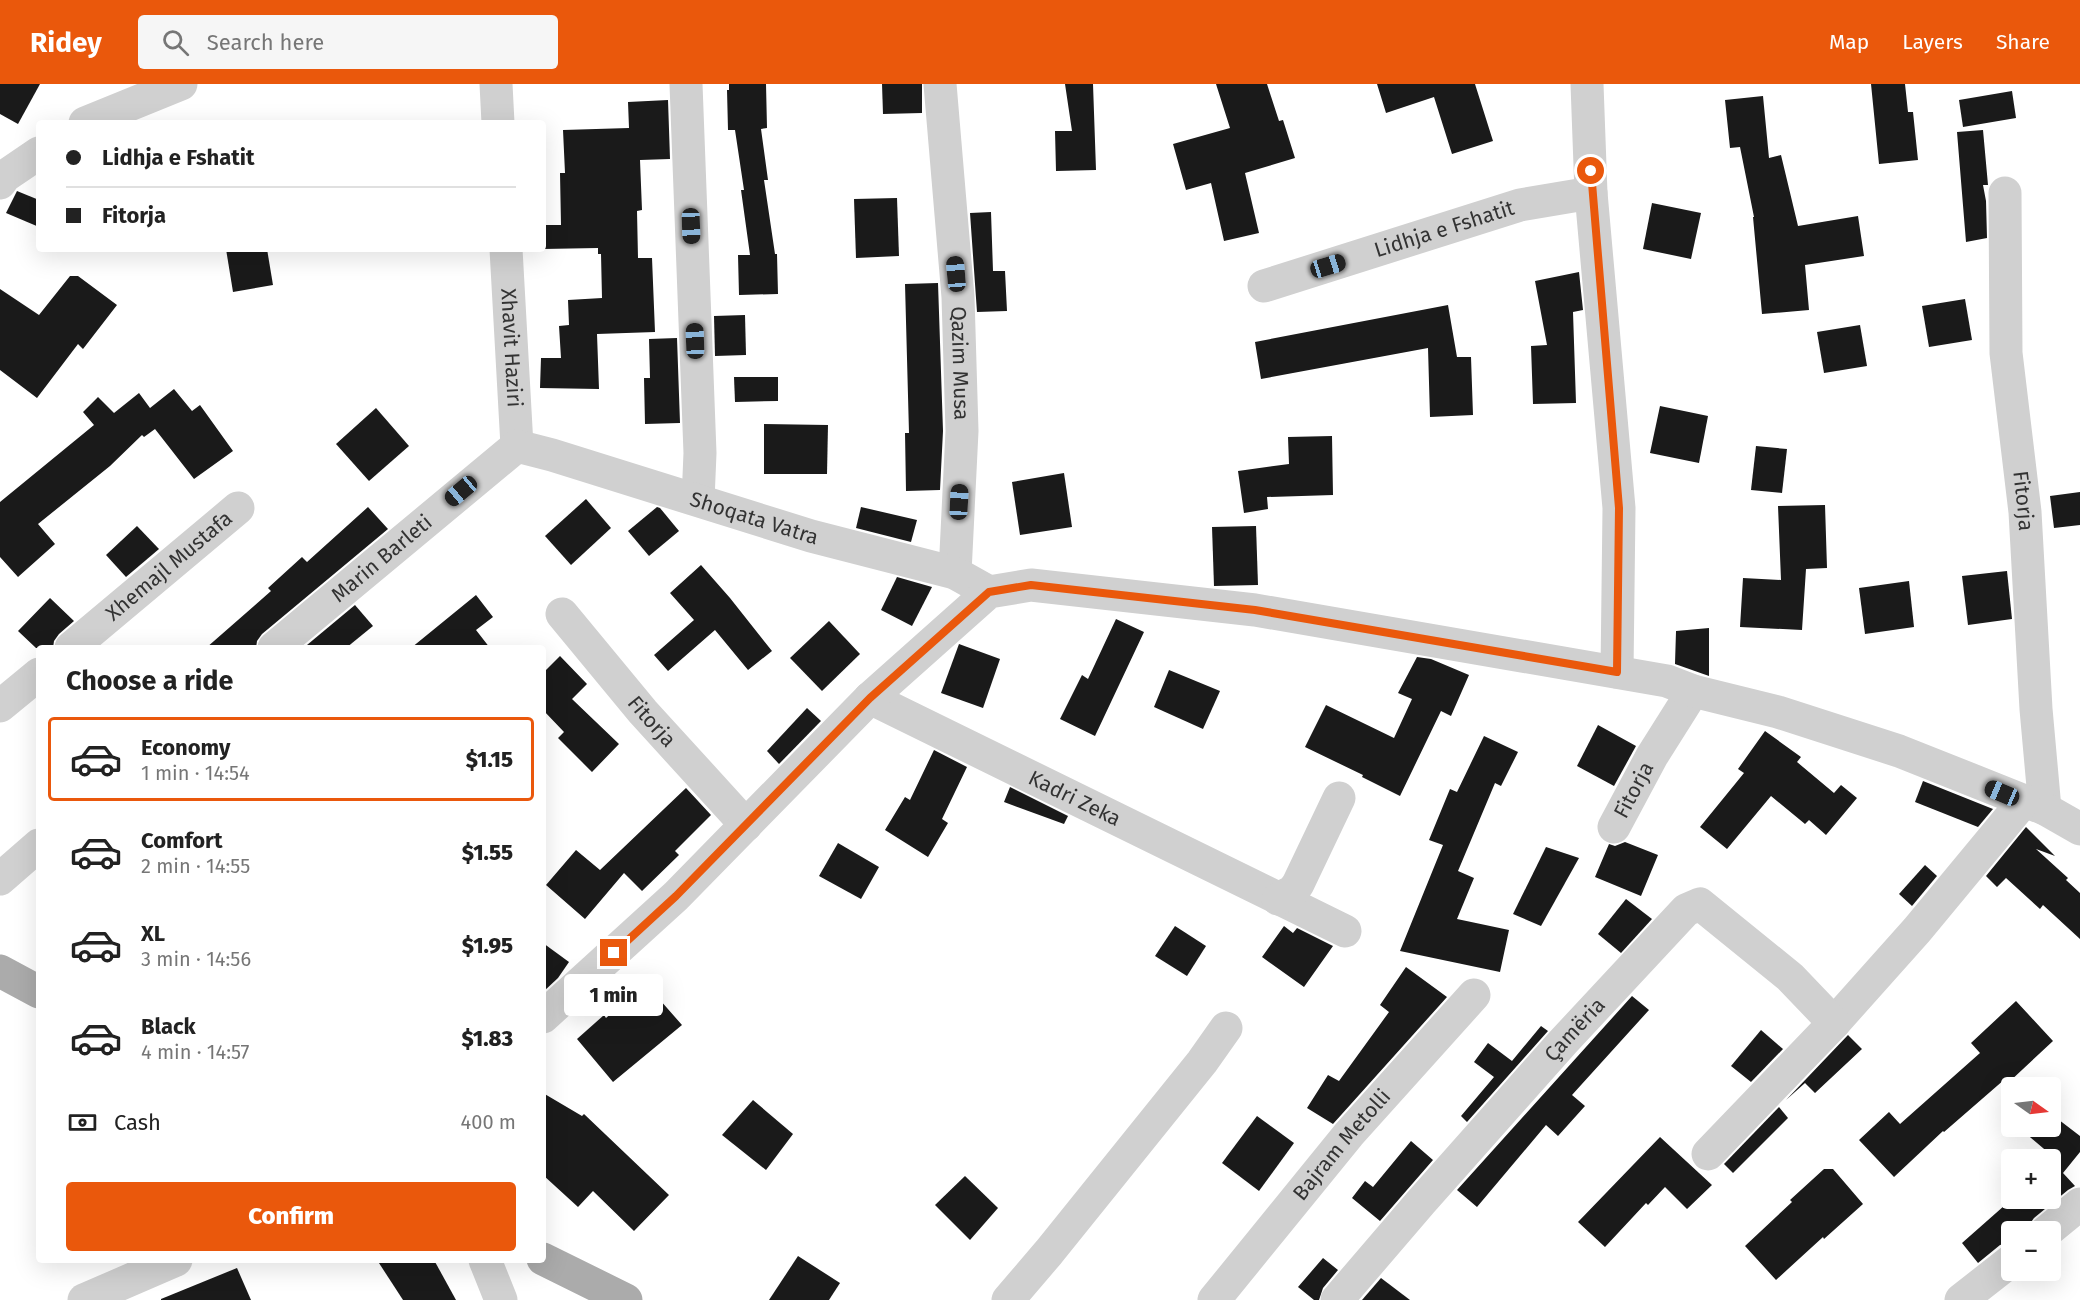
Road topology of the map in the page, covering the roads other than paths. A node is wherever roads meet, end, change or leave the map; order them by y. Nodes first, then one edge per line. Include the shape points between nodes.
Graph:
1 (180, 84) edge
2 (496, 84) edge
3 (686, 84) edge
4 (940, 84) edge
5 (1587, 84) edge
6 (92, 120) edge
7 (498, 120) edge
8 (36, 155) edge
9 (0, 183) edge
10 (1592, 193) junction
11 (2005, 193) dead end
12 (506, 252) edge
13 (1264, 286) dead end
14 (517, 446) junction
15 (698, 500) junction
16 (238, 508) dead end
17 (955, 573) junction
18 (989, 592) junction
19 (562, 614) dead end
20 (75, 645) edge
21 (278, 645) edge
22 (1617, 672) junction
23 (36, 676) edge
24 (1693, 691) junction
25 (870, 698) junction
26 (0, 706) edge
27 (1339, 798) dead end
28 (2034, 805) junction
29 (746, 825) junction
30 (1614, 827) dead end
31 (2080, 829) edge
32 (36, 848) edge
33 (0, 879) edge
34 (1278, 899) junction
35 (1345, 931) dead end
36 (0, 971) edge
37 (36, 990) edge
38 (1474, 995) dead end
39 (546, 1014) edge
40 (1834, 1023) junction
41 (1226, 1028) dead end
42 (1708, 1154) dead end
43 (2080, 1204) edge
44 (2059, 1221) edge
45 (546, 1260) edge
46 (169, 1263) edge
47 (486, 1263) edge
48 (2001, 1269) edge
49 (84, 1300) edge
50 (501, 1300) edge
51 (626, 1300) edge
52 (1008, 1300) edge
53 (1215, 1300) edge
54 (1337, 1300) edge
55 (1961, 1300) edge

1 - 6 street
2 - 7 street
3 - 15 street via 700,453
4 - 17 street, Qazim Musa via 958,297 962,431
5 - 10 street
8 - 9 street
10 - 13 street, Lidhja e Fshatit via 1520,205
10 - 22 street via 1619,508
11 - 28 street, Fitorja via 2006,353 2025,512 2036,709
12 - 14 street, Xhavit Haziri
14 - 15 street, Shoqata Vatra
14 - 21 street, Marin Barleti
15 - 17 street, Shoqata Vatra via 812,536
16 - 20 street, Xhemajl Mustafa
17 - 18 street, Shoqata Vatra
18 - 22 street via 1031,585 1255,610
18 - 25 street
19 - 29 street, Fitorja via 643,712
22 - 24 street via 1667,681
23 - 26 street
24 - 28 street via 1778,712 1899,751
24 - 30 street, Fitorja
25 - 29 street
25 - 34 street, Kadri Zeka
27 - 34 street via 1298,884
28 - 31 street
28 - 40 street
29 - 39 street via 676,896
32 - 33 street
34 - 35 street, Kadri Zeka
36 - 37 main road
38 - 53 street, Bajram Metolli via 1349,1134
40 - 42 street
40 - 54 street, Çamëria via 1790,977 1700,904 1686,910 1563,1042
41 - 52 street
43 - 44 street
45 - 51 main road
46 - 49 street
47 - 50 street
48 - 55 street

